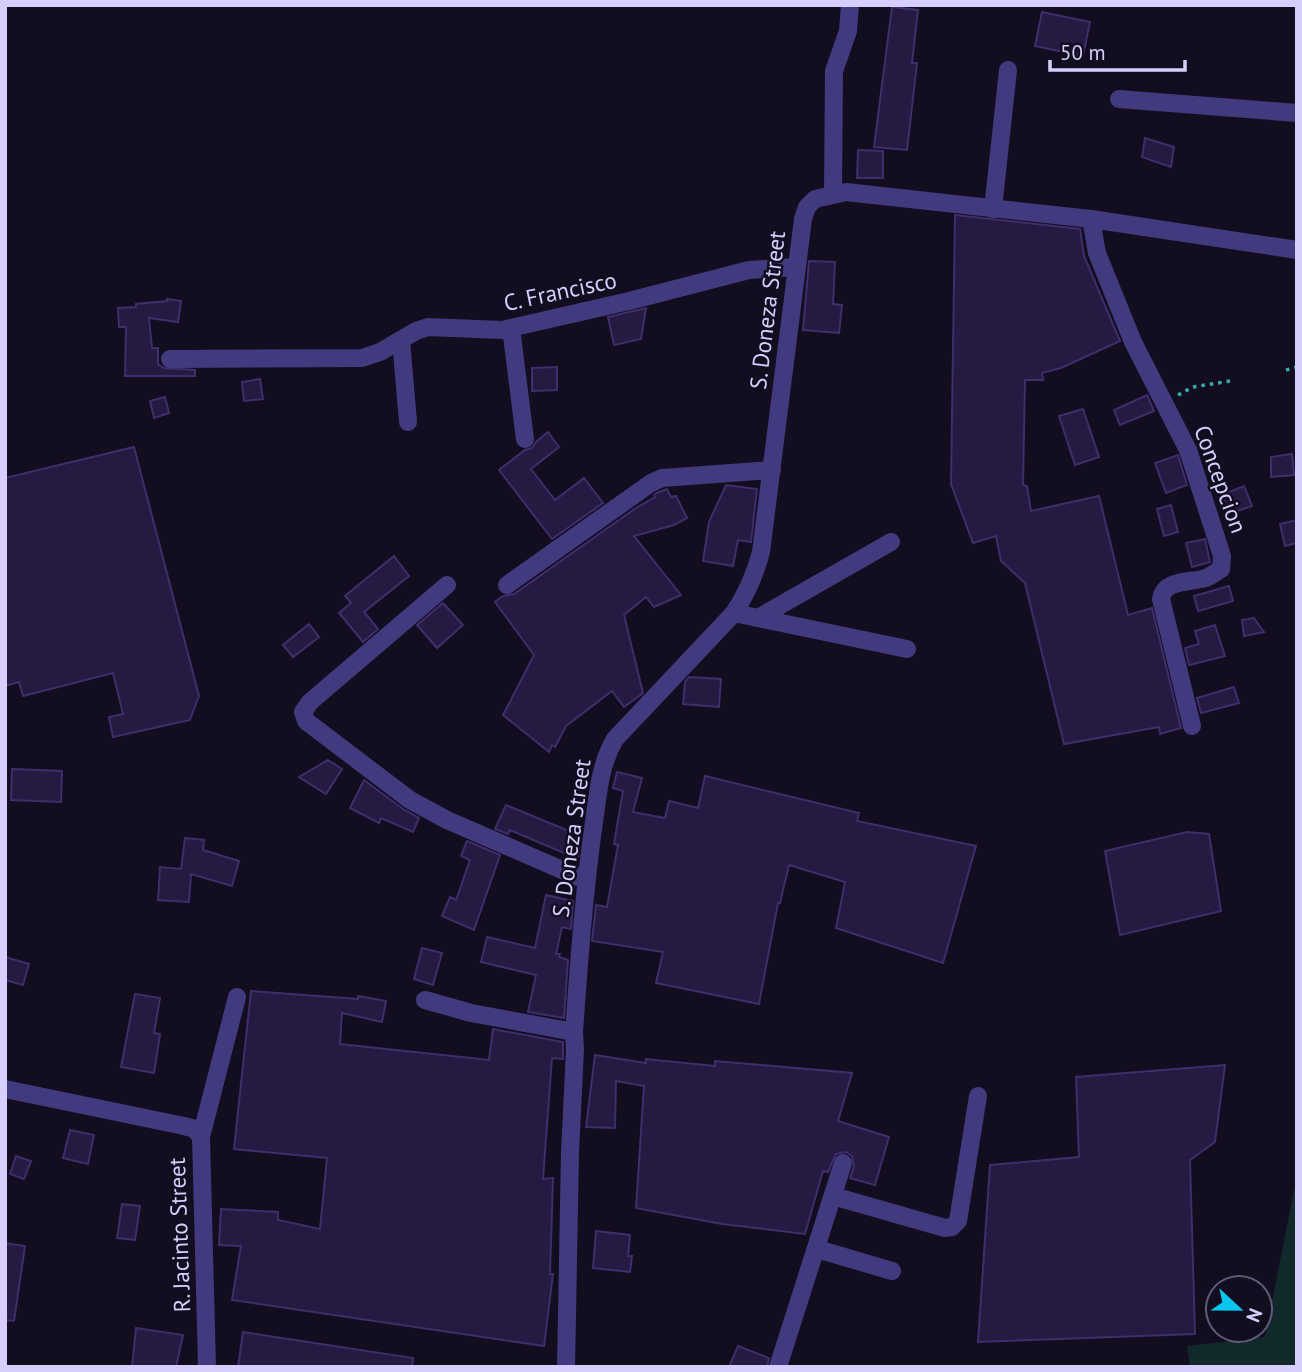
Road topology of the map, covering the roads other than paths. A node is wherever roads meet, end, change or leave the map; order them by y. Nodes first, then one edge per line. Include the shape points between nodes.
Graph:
1 (850, 5) edge
2 (1008, 70) dead end
3 (1119, 99) dead end
4 (1297, 113) edge
5 (833, 194) junction
6 (993, 209) junction
7 (1091, 219) junction
8 (1297, 250) edge
9 (796, 267) junction
10 (511, 328) junction
11 (401, 340) junction
12 (170, 359) dead end
13 (408, 422) dead end
14 (525, 439) dead end
15 (772, 470) junction
16 (891, 542) dead end
17 (447, 585) dead end
18 (508, 585) dead end
19 (734, 613) junction
20 (758, 618) junction
21 (907, 649) dead end
22 (1192, 726) dead end
23 (585, 880) junction
24 (237, 997) dead end
25 (425, 1000) dead end
26 (574, 1032) junction
27 (5, 1089) edge
28 (978, 1096) dead end
29 (201, 1136) junction
30 (843, 1163) dead end
31 (833, 1196) junction
32 (817, 1249) junction
33 (891, 1271) dead end
34 (207, 1367) edge
35 (566, 1367) edge
36 (778, 1367) edge

1 - 5 street via 848,31 834,71
2 - 6 street
3 - 4 street
5 - 6 street
5 - 9 street, S. Doneza Street via 815,199 807,207
6 - 7 street
7 - 8 street
7 - 22 street, Concepcion via 1097,253 1133,342 1188,450 1222,556 1221,569 1209,578 1162,591
9 - 10 street, C. Francisco via 748,270
9 - 15 street, S. Doneza Street
10 - 11 street, C. Francisco via 428,327
10 - 14 street
11 - 12 street, C. Francisco via 362,358
11 - 13 street
15 - 18 street via 662,478
15 - 19 street, S. Doneza Street via 761,552 748,592
16 - 20 street
17 - 23 street via 310,702 303,712 306,721 410,800
19 - 20 street
19 - 23 street, S. Doneza Street via 609,748
20 - 21 street
23 - 26 street, S. Doneza Street
24 - 29 street
25 - 26 street
26 - 35 street, S. Doneza Street
27 - 29 street, R. Jacinto Street via 184,1126
28 - 31 street via 958,1221 952,1227
29 - 34 street, R. Jacinto Street
30 - 31 street
31 - 32 street
32 - 33 street
32 - 36 street

